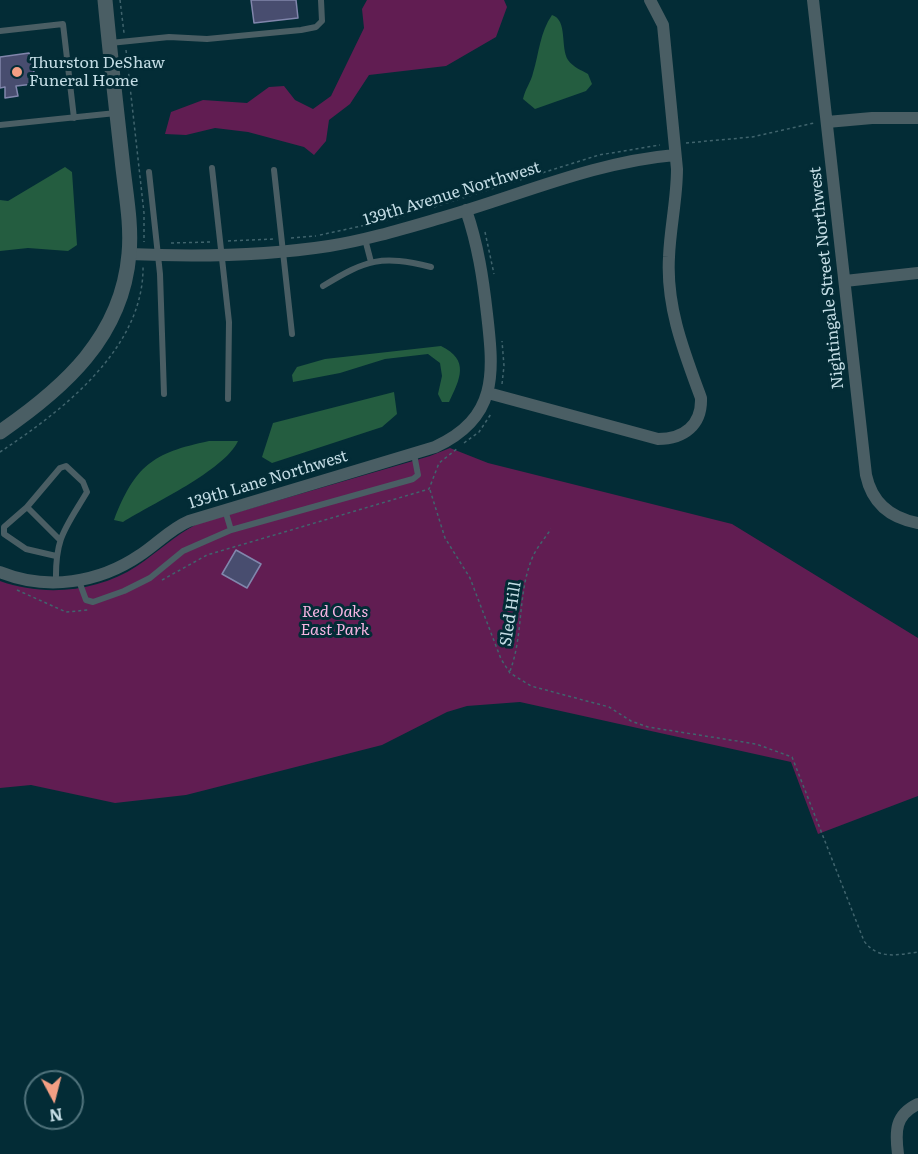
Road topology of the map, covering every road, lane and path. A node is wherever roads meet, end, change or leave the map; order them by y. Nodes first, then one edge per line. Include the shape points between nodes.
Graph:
1 (105, 0) edge
2 (120, 0) edge
3 (321, 0) edge
4 (650, 0) edge
5 (813, 0) edge
6 (123, 26) dead end
7 (0, 31) edge
8 (109, 43) junction
9 (126, 56) dead end
10 (116, 113) junction
11 (74, 117) junction
12 (918, 118) edge
13 (827, 122) junction
14 (0, 125) edge
15 (685, 144) dead end
16 (665, 145) dead end
17 (675, 155) junction
18 (212, 168) dead end
19 (274, 170) dead end
20 (149, 172) dead end
21 (430, 209) dead end
22 (465, 210) junction
23 (410, 214) dead end
24 (365, 238) junction
25 (282, 244) junction
26 (220, 248) junction
27 (158, 249) junction
28 (129, 254) junction
29 (370, 262) junction
30 (431, 267) dead end
31 (918, 273) edge
32 (845, 281) junction
33 (323, 286) dead end
34 (292, 334) dead end
35 (488, 393) junction
36 (164, 394) dead end
37 (228, 399) dead end
38 (0, 432) edge
39 (414, 454) junction
40 (429, 489) dead end
41 (27, 507) junction
42 (225, 509) junction
43 (918, 523) edge
44 (551, 529) dead end
45 (231, 530) junction
46 (59, 539) junction
47 (56, 556) junction
48 (0, 572) edge
49 (79, 581) junction
50 (56, 582) junction
51 (509, 672) junction
52 (918, 952) edge
53 (918, 1104) edge
54 (898, 1154) edge

1 - 8 street
2 - 6 path
3 - 8 lane via 322,21 316,27 207,39 170,37
4 - 17 street via 663,25
5 - 13 street, Nightingale Street Northwest
7 - 11 lane via 63,24
8 - 10 street
9 - 27 path via 144,242
10 - 11 lane
10 - 28 street
11 - 14 lane
12 - 13 street
13 - 15 path via 752,137
13 - 32 street, Nightingale Street Northwest
16 - 21 path via 599,155
17 - 22 street, 139th Avenue Northwest via 579,172
17 - 35 street via 677,189 668,273 675,325 701,408 689,430 684,435 658,439
18 - 26 lane
19 - 25 lane
20 - 27 lane
22 - 24 street, 139th Avenue Northwest
22 - 35 street via 482,267 492,355
23 - 25 path
24 - 25 street, 139th Avenue Northwest via 331,246
24 - 29 lane
25 - 26 street, 139th Avenue Northwest
25 - 26 path
25 - 34 lane
26 - 27 street, 139th Avenue Northwest
26 - 27 path
26 - 37 lane via 229,322
27 - 28 street, 139th Avenue Northwest
27 - 36 lane
28 - 38 street via 118,303 98,344 52,394
29 - 30 lane via 398,259
29 - 33 lane
31 - 32 street
32 - 43 street, Nightingale Street Northwest via 869,488 876,501 893,516
35 - 39 street, 139th Lane Northwest via 477,415 448,441
39 - 42 street, 139th Lane Northwest
39 - 45 lane via 418,475 413,479
40 - 51 path via 445,538 470,578
41 - 46 lane
41 - 46 lane via 60,468 66,466 83,482 87,492
41 - 47 lane via 4,527 4,534 26,549
42 - 45 lane
42 - 49 street, 139th Lane Northwest via 176,527 117,569
44 - 51 path, Sled Hill via 528,572 521,603 520,636
45 - 49 lane via 191,546 150,578 93,602 86,600
46 - 47 lane
47 - 50 lane
48 - 50 street, 139th Lane Northwest
49 - 50 street, 139th Lane Northwest
51 - 52 path via 531,686 599,703 648,727 756,744 792,757 864,941 885,956
53 - 54 street via 900,1116 895,1131

